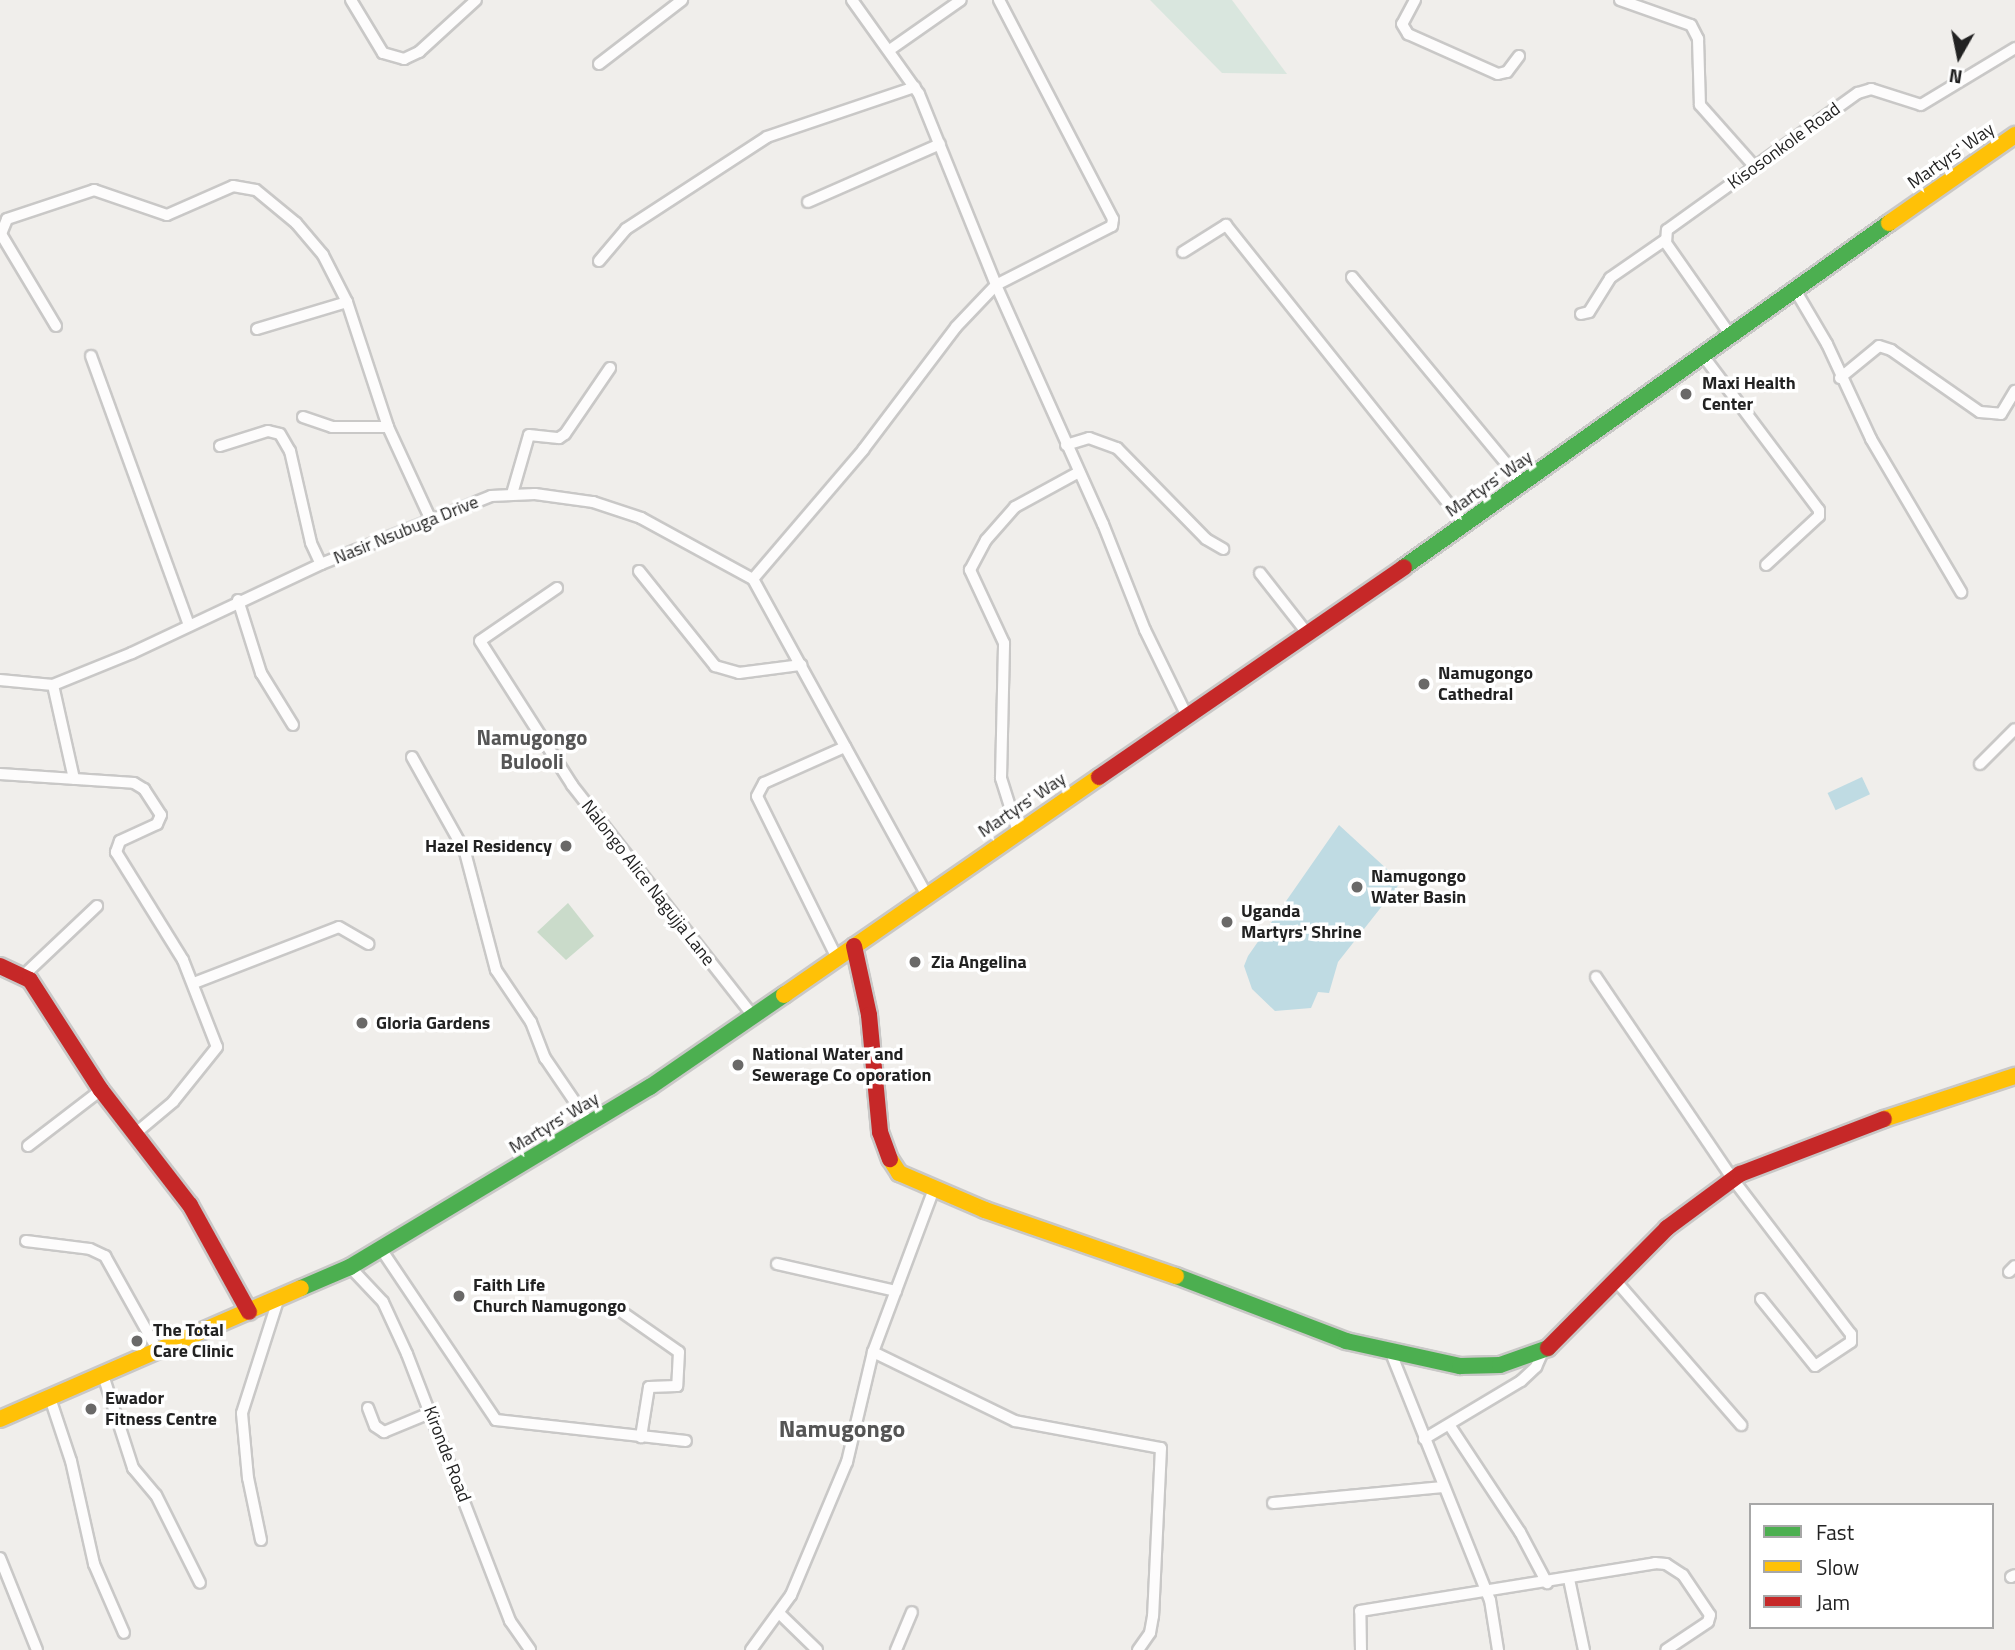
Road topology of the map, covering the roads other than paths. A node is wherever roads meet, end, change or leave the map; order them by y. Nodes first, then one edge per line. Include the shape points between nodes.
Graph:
1 (351, 0) edge
2 (475, 0) edge
3 (682, 0) edge
4 (852, 0) edge
5 (961, 0) edge
6 (999, 0) edge
7 (1415, 0) edge
8 (1620, 0) edge
9 (863, 4) edge
10 (2015, 48) edge
11 (891, 49) junction
12 (1519, 56) dead end
13 (599, 64) dead end
14 (915, 87) junction
15 (2015, 135) edge
16 (940, 144) junction
17 (1755, 167) junction
18 (808, 202) dead end
19 (1665, 240) junction
20 (1183, 252) dead end
21 (600, 261) dead end
22 (1352, 277) dead end
23 (996, 285) junction
24 (1794, 288) junction
25 (347, 302) junction
26 (1581, 314) dead end
27 (56, 326) dead end
28 (257, 328) dead end
29 (1729, 333) junction
30 (1701, 353) junction
31 (91, 356) dead end
32 (610, 368) dead end
33 (1840, 378) junction
34 (2015, 391) edge
35 (303, 417) dead end
36 (388, 427) junction
37 (1066, 445) junction
38 (220, 446) dead end
39 (1079, 471) junction
40 (1523, 484) junction
41 (512, 494) junction
42 (429, 518) junction
43 (1465, 524) junction
44 (1223, 549) dead end
45 (321, 564) junction
46 (1766, 565) dead end
47 (639, 571) dead end
48 (1260, 573) dead end
49 (753, 579) junction
50 (557, 589) dead end
51 (1961, 592) dead end
52 (238, 600) junction
53 (188, 623) junction
54 (1307, 633) junction
55 (801, 665) junction
56 (0, 680) edge
57 (53, 685) junction
58 (1187, 716) junction
59 (293, 725) dead end
60 (2015, 729) edge
61 (845, 747) junction
62 (412, 757) dead end
63 (1980, 764) dead end
64 (0, 774) edge
65 (74, 779) junction
66 (1017, 832) junction
67 (927, 896) junction
68 (97, 906) dead end
69 (368, 944) dead end
70 (853, 946) junction
71 (836, 956) junction
72 (0, 966) edge
73 (23, 976) junction
74 (1596, 977) dead end
75 (194, 984) junction
76 (753, 1016) junction
77 (2015, 1076) edge
78 (102, 1090) junction
79 (590, 1124) junction
80 (137, 1132) junction
81 (28, 1146) dead end
82 (1732, 1178) junction
83 (933, 1189) junction
84 (26, 1241) dead end
85 (381, 1249) junction
86 (777, 1264) dead end
87 (350, 1267) junction
88 (1616, 1282) junction
89 (896, 1291) junction
90 (1761, 1298) dead end
91 (278, 1300) junction
92 (619, 1310) dead end
93 (249, 1311) junction
94 (158, 1351) junction
95 (1543, 1351) junction
96 (873, 1352) junction
97 (1391, 1353) junction
98 (103, 1375) junction
99 (50, 1398) junction
100 (368, 1408) dead end
101 (432, 1412) junction
102 (0, 1419) edge
103 (1741, 1425) dead end
104 (1450, 1426) junction
105 (641, 1437) junction
106 (1424, 1439) junction
107 (686, 1441) dead end
108 (1443, 1487) junction
109 (1273, 1503) dead end
110 (261, 1541) dead end
111 (0, 1558) edge
112 (1569, 1579) junction
113 (200, 1583) dead end
114 (1547, 1583) junction
115 (1487, 1594) junction
116 (912, 1612) dead end
117 (779, 1613) junction
118 (124, 1633) dead end
119 (37, 1650) edge
120 (530, 1650) edge
121 (751, 1650) edge
122 (817, 1650) edge
123 (896, 1650) edge
124 (1138, 1650) edge
125 (1361, 1650) edge
126 (1498, 1650) edge
127 (1584, 1650) edge
128 (1667, 1650) edge

1 - 2 street via 383,53 404,59 419,52
3 - 13 street
4 - 9 street
5 - 11 street
6 - 23 street via 1113,223 1102,234
7 - 12 street via 1402,24 1408,34 1498,74 1507,72
8 - 17 street via 1691,25 1698,39 1700,105
9 - 11 street
10 - 17 street, Kisosonkole Road via 1921,105 1871,89 1858,93
11 - 14 street
14 - 16 street
14 - 21 street via 766,137 626,229
15 - 24 main road, Martyrs' Way
16 - 18 street
16 - 23 street
17 - 19 street, Kisosonkole Road via 1667,230
19 - 26 street, Kisosonkole Road via 1610,278 1589,312
19 - 29 street
20 - 43 street via 1226,225
22 - 40 street
23 - 37 street
23 - 49 street via 956,327 863,450
24 - 29 main road, Martyrs' Way
24 - 33 street via 1827,344
25 - 27 street via 312,240 256,190 233,186 167,215 99,190 15,215 1,226 1,234
25 - 28 street
25 - 36 street
29 - 30 main road, Martyrs' Way
30 - 40 main road, Martyrs' Way
30 - 46 street via 1820,512
31 - 53 street
32 - 41 street via 565,434 559,438 529,435
33 - 34 street via 1879,346 1980,412 2001,414
33 - 51 street
35 - 36 street via 332,427
36 - 42 street
37 - 39 street
37 - 44 street via 1089,438 1117,448 1206,539
38 - 45 street via 268,431 280,434 290,451 311,543
39 - 58 street via 1144,630
39 - 66 street via 1015,507 986,540 970,570 1004,643 1001,778
40 - 43 main road, Martyrs' Way
41 - 42 street, Nasir Nsubuga Drive via 491,496
41 - 49 street, Nasir Nsubuga Drive via 567,498 625,511
42 - 45 street, Nasir Nsubuga Drive
43 - 54 main road, Martyrs' Way
45 - 52 street, Nasir Nsubuga Drive
47 - 55 street via 715,666 739,673
48 - 54 street
49 - 55 street
50 - 76 street, Nalongo Alice Nagujja Lane via 480,641 572,785
52 - 53 street, Nasir Nsubuga Drive
52 - 59 street via 261,673
53 - 57 street, Nasir Nsubuga Drive via 132,653
54 - 58 main road, Martyrs' Way
55 - 61 street
56 - 57 street, Nasir Nsubuga Drive
57 - 65 street
58 - 66 main road, Martyrs' Way
60 - 63 street
61 - 67 street
61 - 71 street via 764,783 757,796
62 - 79 street via 465,852 496,970 531,1022 545,1058
64 - 65 street
65 - 75 street via 140,785 161,815 157,824 120,841 116,849
66 - 67 main road, Martyrs' Way
67 - 70 main road, Martyrs' Way
68 - 73 street
69 - 75 street via 345,929 333,929
70 - 71 main road, Martyrs' Way
70 - 83 main road via 866,995 883,1145 900,1173
71 - 76 main road, Martyrs' Way
72 - 73 main road
73 - 78 main road
74 - 82 street
75 - 80 street via 216,1051 173,1102
76 - 79 main road, Martyrs' Way
77 - 82 main road via 1859,1127
78 - 80 main road
78 - 81 street
79 - 85 main road, Martyrs' Way
80 - 93 main road via 190,1205
82 - 88 main road via 1667,1228
82 - 90 street via 1852,1342 1815,1366
83 - 89 street
83 - 97 main road via 1124,1262
84 - 94 street via 90,1248 105,1256
85 - 87 main road, Martyrs' Way
85 - 105 street via 491,1417
86 - 89 street
87 - 91 main road, Martyrs' Way
87 - 101 street, Kironde Road via 383,1302
88 - 95 main road via 1558,1342
88 - 103 street
89 - 96 street
91 - 93 main road, Martyrs' Way
91 - 110 street via 242,1413 248,1478
92 - 105 street via 679,1352 677,1386 649,1387
93 - 94 main road, Martyrs' Way
94 - 98 main road, Martyrs' Way
95 - 97 main road via 1481,1367
95 - 104 street via 1530,1374
96 - 117 street via 847,1462
96 - 124 street via 1015,1422 1161,1448 1153,1616 1150,1633
97 - 106 street
98 - 99 main road, Martyrs' Way
98 - 113 street via 133,1468 156,1495
99 - 102 main road, Martyrs' Way
99 - 118 street via 71,1461 94,1564
100 - 101 street via 375,1426 384,1432
101 - 120 street, Kironde Road via 510,1622
104 - 106 street
104 - 114 street via 1520,1532
105 - 107 street
106 - 108 street
108 - 109 street
108 - 115 street
111 - 119 street
112 - 114 street
112 - 127 street
112 - 128 street via 1655,1563 1674,1568 1710,1615 1708,1622
114 - 115 street
115 - 125 street via 1360,1611
115 - 126 street
116 - 123 street
117 - 121 street
117 - 122 street

